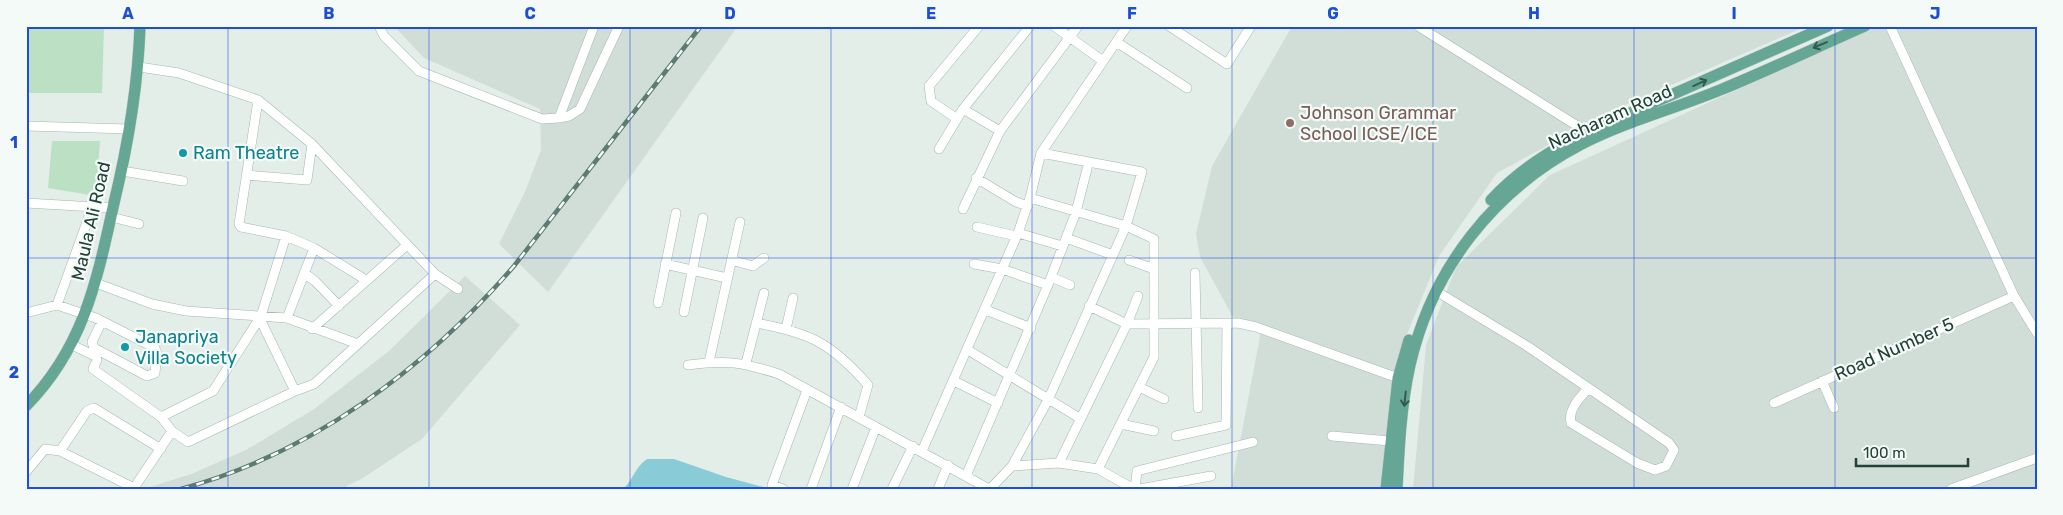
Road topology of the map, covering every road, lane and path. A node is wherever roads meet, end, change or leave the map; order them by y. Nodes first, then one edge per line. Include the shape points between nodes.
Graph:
1 (140, 26) edge
2 (379, 26) edge
3 (594, 26) edge
4 (619, 26) edge
5 (979, 26) edge
6 (1030, 26) edge
7 (1054, 26) edge
8 (1078, 26) edge
9 (1127, 26) edge
10 (1169, 26) edge
11 (1418, 26) edge
12 (1828, 26) edge
13 (1865, 26) edge
14 (1890, 26) edge
15 (1249, 27) edge
16 (1070, 38) junction
17 (1118, 43) junction
18 (1103, 61) junction
19 (139, 67) junction
20 (1187, 88) dead end
21 (258, 100) junction
22 (963, 108) junction
23 (559, 118) junction
24 (956, 119) junction
25 (26, 126) edge
26 (129, 129) junction
27 (1000, 131) junction
28 (1589, 136) junction
29 (312, 144) junction
30 (939, 149) dead end
31 (1041, 153) junction
32 (1087, 169) dead end
33 (122, 171) junction
34 (246, 176) junction
35 (976, 178) junction
36 (183, 181) dead end
37 (1029, 202) junction
38 (26, 203) edge
39 (92, 208) junction
40 (964, 209) dead end
41 (1076, 212) junction
42 (112, 213) junction
43 (676, 213) dead end
44 (703, 218) dead end
45 (740, 222) dead end
46 (139, 224) dead end
47 (1126, 226) junction
48 (977, 228) dead end
49 (1017, 235) junction
50 (286, 236) junction
51 (1064, 242) junction
52 (407, 245) junction
53 (314, 248) junction
54 (1114, 255) junction
55 (764, 258) dead end
56 (731, 260) junction
57 (1129, 260) dead end
58 (665, 264) junction
59 (974, 264) dead end
60 (1002, 269) junction
61 (1154, 269) junction
62 (692, 270) junction
63 (304, 273) junction
64 (1195, 273) dead end
65 (435, 274) junction
66 (727, 278) junction
67 (366, 280) junction
68 (1050, 281) junction
69 (96, 283) junction
70 (1070, 285) dead end
71 (458, 289) dead end
72 (1436, 291) junction
73 (764, 293) dead end
74 (1138, 296) dead end
75 (2014, 296) junction
76 (793, 298) dead end
77 (658, 303) dead end
78 (57, 304) junction
79 (339, 306) junction
80 (1089, 306) junction
81 (986, 310) junction
82 (684, 312) dead end
83 (84, 313) junction
84 (26, 314) edge
85 (260, 318) junction
86 (287, 318) junction
87 (102, 321) junction
88 (756, 323) junction
89 (1153, 323) junction
90 (1197, 323) junction
91 (1127, 324) junction
92 (1227, 324) junction
93 (1031, 328) junction
94 (312, 329) junction
95 (786, 329) junction
96 (2037, 334) edge
97 (358, 344) junction
98 (72, 345) junction
99 (968, 350) junction
100 (709, 362) junction
101 (746, 364) junction
102 (688, 365) dead end
103 (1009, 375) junction
104 (1398, 378) junction
105 (954, 381) junction
106 (1822, 381) junction
107 (1139, 388) junction
108 (1588, 389) junction
109 (806, 390) junction
110 (295, 391) junction
111 (1164, 399) dead end
112 (1048, 400) junction
113 (1774, 402) dead end
114 (998, 403) junction
115 (27, 405) edge
116 (841, 407) junction
117 (1198, 408) dead end
118 (1834, 408) dead end
119 (161, 417) junction
120 (859, 417) junction
121 (1081, 419) junction
122 (1121, 424) junction
123 (876, 427) junction
124 (172, 431) junction
125 (1154, 431) dead end
126 (1176, 436) dead end
127 (1332, 436) dead end
128 (1390, 441) junction
129 (1254, 442) dead end
130 (913, 446) junction
131 (161, 448) junction
132 (60, 451) junction
133 (922, 451) junction
134 (2037, 458) edge
135 (1059, 463) junction
136 (948, 465) junction
137 (1012, 466) junction
138 (1098, 469) junction
139 (26, 472) edge
140 (966, 476) junction
141 (1211, 476) dead end
142 (1978, 484) edge
143 (783, 489) edge
144 (811, 489) edge
145 (852, 489) edge
146 (892, 489) edge
147 (938, 489) edge
148 (989, 489) edge
149 (1135, 489) edge
150 (1140, 489) edge
151 (1386, 489) edge
152 (1397, 489) edge
153 (1951, 489) edge

1 - 19 main road, Maula Ali Road
2 - 23 street via 384,36 418,71 542,118
3 - 23 street
4 - 23 street via 580,108
5 - 24 street via 929,86 931,101
6 - 22 street
7 - 16 street
8 - 16 street
9 - 17 street
10 - 15 street via 1227,64
11 - 28 street
28 -> 12 main road, Nacharam Road
13 -> 28 main road, Nacharam Road via 1721,90
14 - 75 street
16 - 18 street
16 - 27 street
17 - 18 street
17 - 20 street
18 - 31 street
19 - 21 street via 179,73
19 - 26 main road, Maula Ali Road
21 - 29 street
21 - 34 street
22 - 24 street
22 - 27 street
24 - 30 street
25 - 26 street
26 - 33 main road, Maula Ali Road
27 - 35 street
28 - 72 main road, Nacharam Road via 1545,165 1500,201 1462,247
28 - 104 main road, Nacharam Road via 1554,149 1505,185 1456,243 1438,270 1422,307
29 - 34 street via 307,180
29 - 52 street
31 - 37 street
31 - 47 street via 1142,172
32 - 41 street
33 - 36 street
33 - 42 main road, Maula Ali Road
34 - 50 street via 239,224
35 - 37 street via 1016,202
35 - 40 street
37 - 41 street
37 - 49 street
38 - 39 street
39 - 42 street
39 - 78 street
41 - 47 street
41 - 51 street
42 - 46 street
42 - 69 main road, Maula Ali Road
43 - 58 street
44 - 62 street
45 - 56 street
47 - 54 street
47 - 61 street via 1154,239
48 - 49 street
49 - 51 street
49 - 60 street
50 - 53 street
50 - 85 street
51 - 54 street
51 - 68 street
52 - 65 street
52 - 67 street
53 - 63 street
53 - 67 street
54 - 80 street
55 - 56 street via 753,266
56 - 66 street
57 - 61 street
58 - 62 street
58 - 77 street
59 - 60 street
60 - 68 street
60 - 81 street
61 - 89 street
62 - 66 street
62 - 82 street
63 - 79 street
63 - 86 street
64 - 90 street
65 - 71 street
65 - 97 street
66 - 100 street
67 - 79 street
68 - 70 street
68 - 93 street
69 - 83 main road, Maula Ali Road
69 - 85 street via 152,304 186,311
72 - 108 street via 1526,346
72 -> 152 main road, Nacharam Road via 1413,352
73 - 88 street
74 - 91 street
75 - 96 street
75 - 106 street, Road Number 5
76 - 95 street
78 - 83 street
78 - 84 street
79 - 94 street
80 - 91 street
80 - 112 street
81 - 93 street
81 - 99 street
83 - 87 street
83 - 98 main road, Maula Ali Road
85 - 86 street
85 - 110 street
85 - 119 street via 213,391
86 - 94 street
87 - 87 street via 155,348 155,373 147,376 94,348 92,342
88 - 95 street
88 - 101 street
89 - 90 street
89 - 91 street
89 - 107 street via 1154,357
90 - 92 street
90 - 117 street
91 - 121 street
92 - 104 street via 1256,327
92 - 126 street via 1226,425
93 - 103 street
94 - 97 street
95 - 120 street via 816,339 831,349 868,385
97 - 110 street via 314,384
98 - 115 main road, Maula Ali Road via 56,372
98 - 119 street via 95,356 97,360 93,368 100,375
99 - 103 street
99 - 105 street
100 - 101 street
100 - 102 street
101 - 109 street via 779,374
103 - 112 street
103 - 114 street
104 - 128 main road, Nacharam Road
105 - 114 street
105 - 133 street
106 - 113 street, Road Number 5
106 - 118 street
107 - 111 street
107 - 122 street
108 - 108 street via 1570,414 1571,423 1637,463 1655,470 1666,466 1673,452 1672,446
109 - 116 street
109 - 143 street via 772,485
110 - 124 street via 188,442
112 - 121 street
112 - 137 street
114 - 140 street
116 - 120 street
116 - 144 street
119 - 124 street
120 - 123 street
121 - 135 street
122 - 125 street
122 - 138 street
123 - 130 street
123 - 145 street
124 - 131 street
127 - 128 street
128 - 151 main road, Nacharam Road
129 - 149 street via 1137,471
130 - 133 street
130 - 146 street
131 - 132 street via 134,488
131 - 132 street via 94,408 87,411
132 - 139 street via 45,449
133 - 136 street
134 - 142 street
135 - 137 street
135 - 138 street
136 - 140 street
136 - 147 street
137 - 148 street
138 - 149 street
140 - 148 street
141 - 150 street
142 - 153 street

